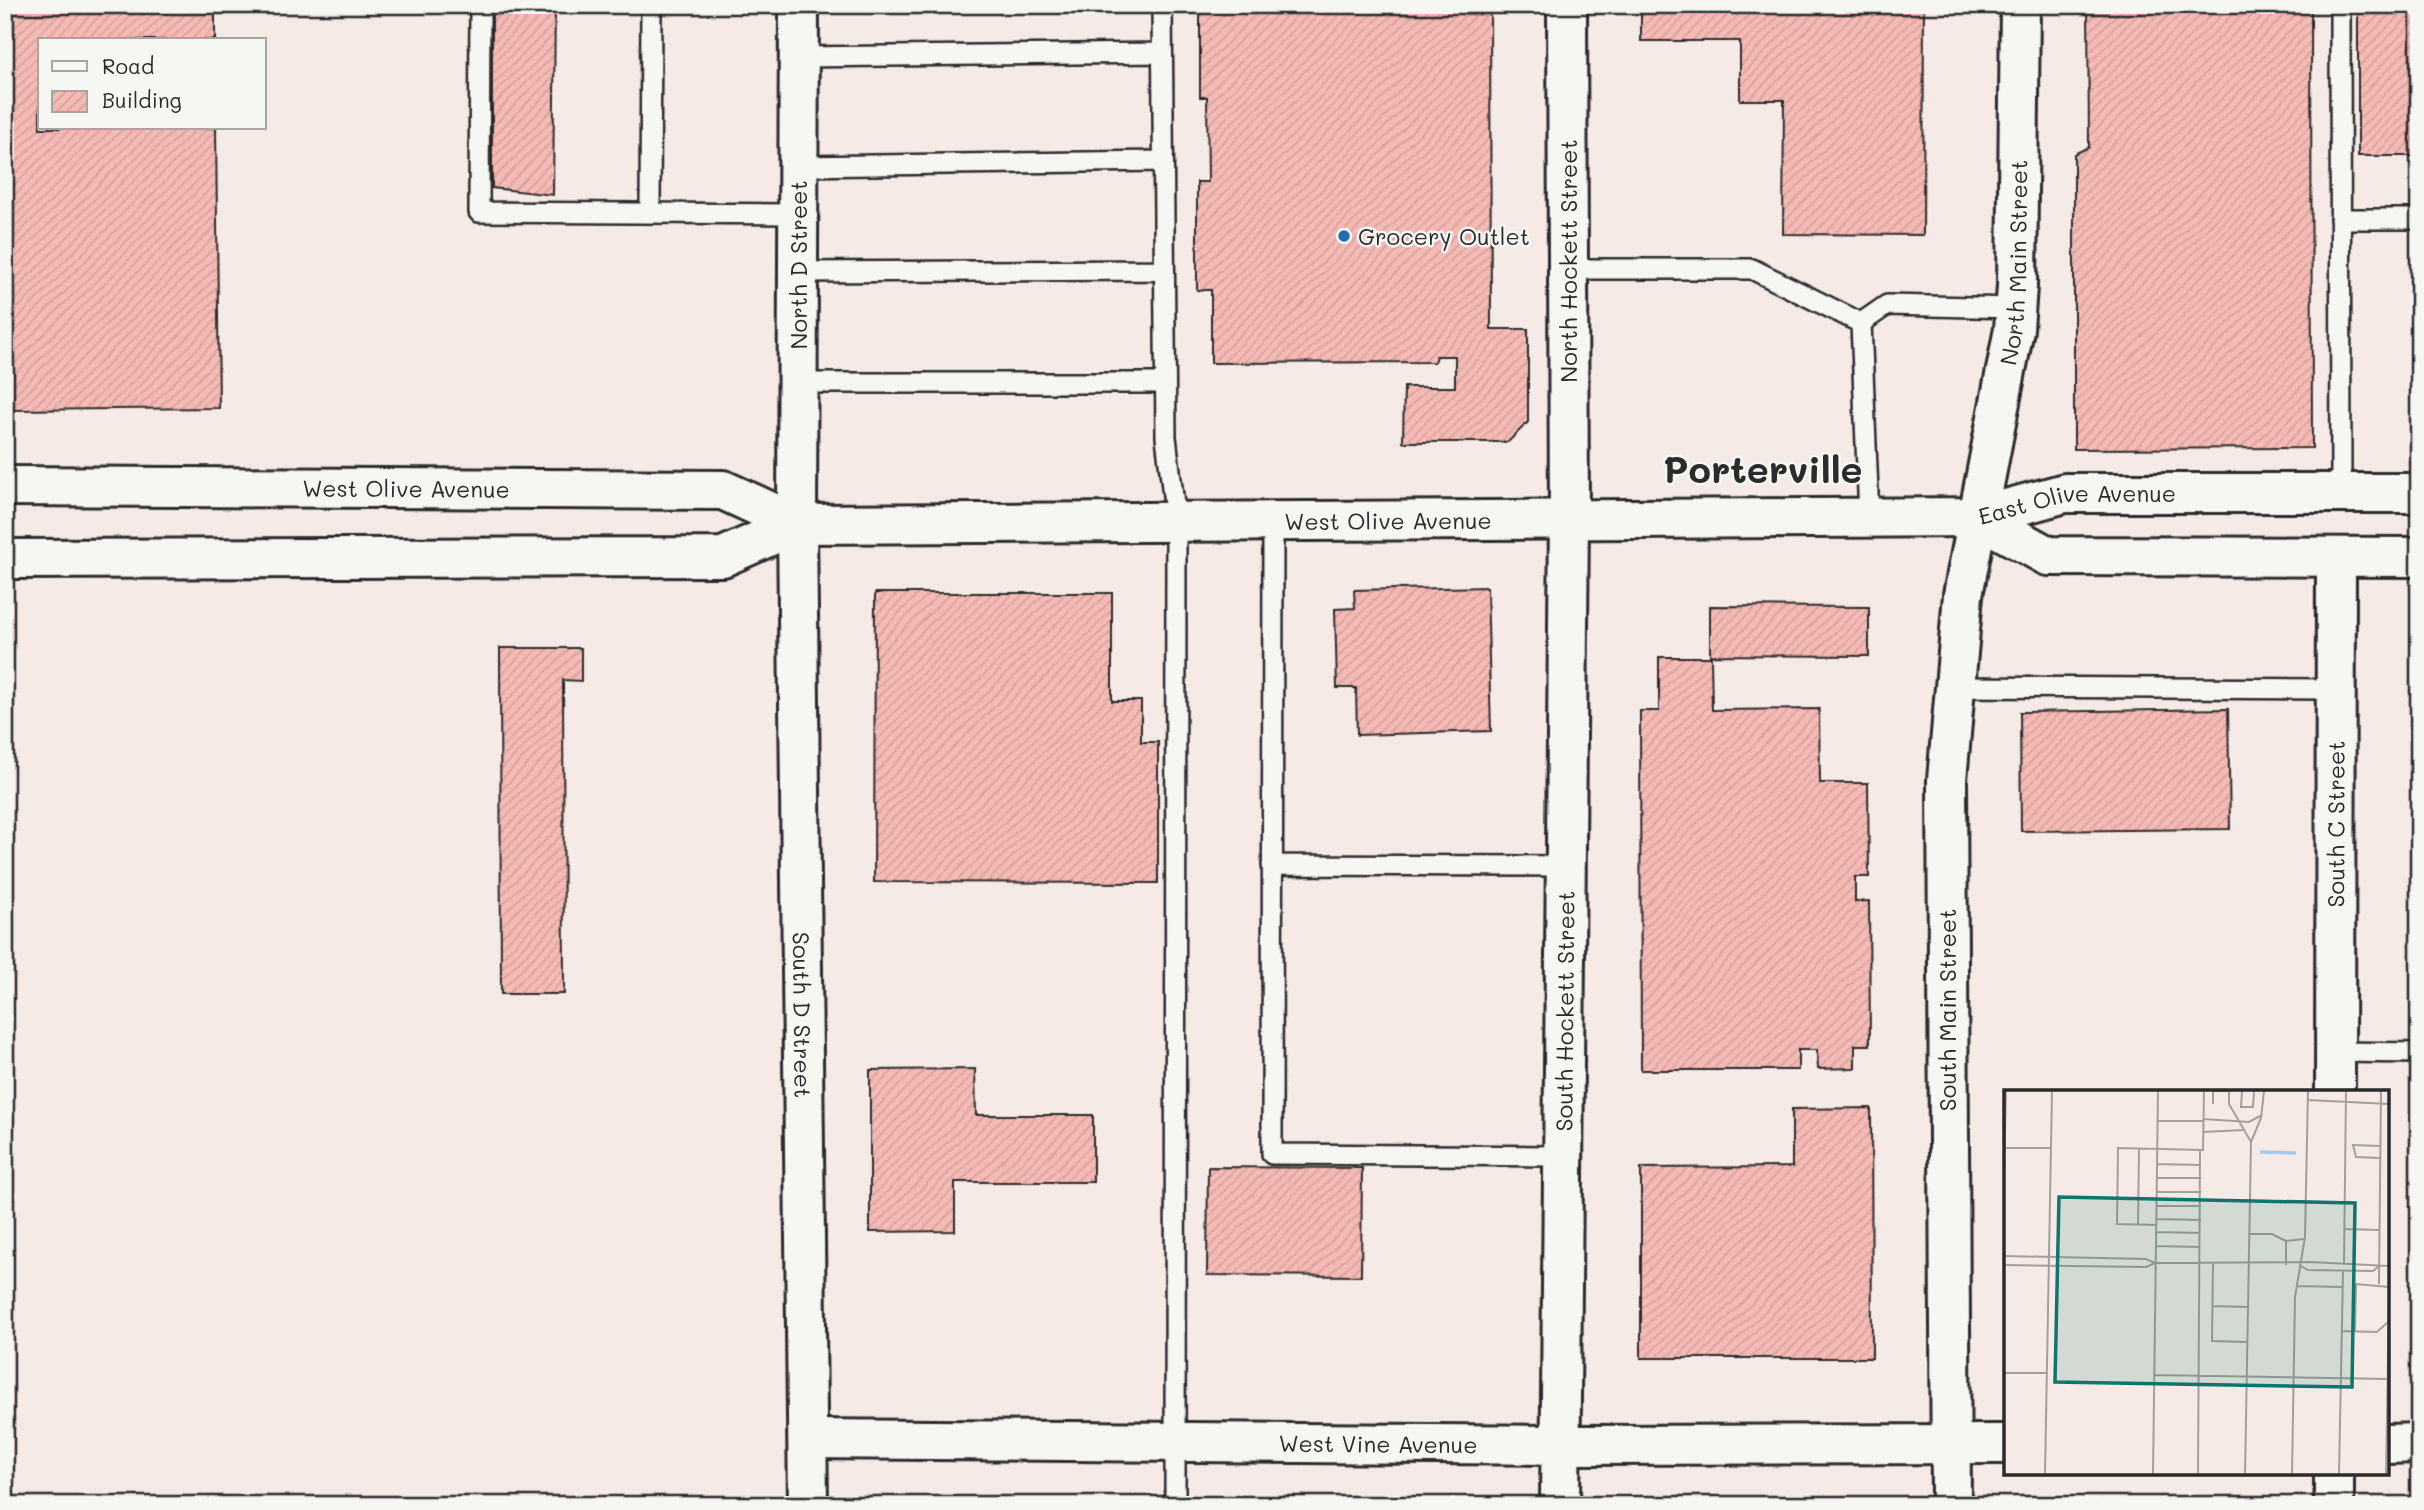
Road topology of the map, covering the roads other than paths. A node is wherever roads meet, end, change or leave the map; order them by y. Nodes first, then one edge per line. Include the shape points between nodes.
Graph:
1 (480, 5) edge
2 (651, 5) edge
3 (799, 5) edge
4 (1162, 5) edge
5 (1567, 5) edge
6 (2020, 5) edge
7 (2340, 5) edge
8 (1162, 54) junction
9 (799, 57) junction
10 (1163, 161) junction
11 (798, 166) junction
12 (650, 213) junction
13 (798, 214) junction
14 (2340, 219) junction
15 (2419, 219) edge
16 (1568, 269) junction
17 (1164, 270) junction
18 (798, 272) junction
19 (2015, 308) junction
20 (1861, 323) junction
21 (798, 383) junction
22 (1165, 383) junction
23 (5, 486) edge
24 (2341, 493) junction
25 (2419, 493) edge
26 (1569, 517) junction
27 (1869, 517) junction
28 (1977, 517) junction
29 (1273, 520) junction
30 (1176, 521) junction
31 (797, 524) junction
32 (2336, 557) junction
33 (2419, 557) edge
34 (5, 559) edge
35 (1954, 687) junction
36 (2335, 689) junction
37 (1272, 865) junction
38 (1565, 866) junction
39 (2335, 1052) junction
40 (2419, 1053) edge
41 (2335, 1090) edge
42 (1562, 1156) junction
43 (808, 1439) junction
44 (1175, 1442) junction
45 (1950, 1444) junction
46 (2004, 1444) edge
47 (2389, 1444) edge
48 (2419, 1444) edge
49 (1559, 1446) junction
50 (2334, 1475) edge
51 (808, 1505) edge
52 (1175, 1505) edge
53 (1560, 1505) edge
54 (1951, 1505) edge
55 (2334, 1505) edge

1 - 12 lane via 479,212
2 - 12 lane
3 - 9 main road, North D Street
4 - 8 lane
5 - 16 main road, North Hockett Street
6 - 19 main road, North Main Street
7 - 14 lane
8 - 9 lane
8 - 10 lane
9 - 11 main road, North D Street
10 - 11 lane
10 - 17 lane
11 - 13 main road, North D Street
12 - 13 lane
13 - 18 main road, North D Street
14 - 15 lane
14 - 24 lane
16 - 20 lane via 1752,269
16 - 26 main road, North Hockett Street
17 - 18 lane
17 - 22 lane
18 - 21 main road, North D Street
19 - 20 lane via 1887,305
19 - 28 main road, North Main Street
20 - 27 lane
21 - 22 lane
21 - 31 main road, North D Street
22 - 30 lane
23 - 31 main road, West Olive Avenue via 723,490
24 - 25 main road, East Olive Avenue
24 - 28 main road, East Olive Avenue via 2065,493
26 - 27 main road, West Olive Avenue
26 - 29 main road, West Olive Avenue
26 - 38 main road, South Hockett Street
27 - 28 main road, West Olive Avenue
28 - 32 main road, East Olive Avenue via 2048,556
28 - 35 main road, South Main Street
29 - 30 main road, West Olive Avenue
29 - 37 lane
30 - 31 main road, West Olive Avenue
30 - 44 lane
31 - 34 main road, West Olive Avenue via 723,556
31 - 43 main road, South D Street
32 - 33 main road, East Olive Avenue
32 - 36 main road, South C Street
35 - 36 lane
35 - 45 main road, South Main Street via 1947,780
36 - 39 main road, South C Street
37 - 38 lane
37 - 42 lane via 1272,1154
38 - 42 main road, South Hockett Street
39 - 40 lane
39 - 41 main road, South C Street
42 - 49 main road, South Hockett Street
43 - 44 main road, West Vine Avenue
43 - 51 main road, South D Street
44 - 49 main road, West Vine Avenue
44 - 52 lane
45 - 46 main road, West Vine Avenue
45 - 49 main road, West Vine Avenue
45 - 54 main road, South Main Street
47 - 48 main road
49 - 53 main road, South Hockett Street
50 - 55 main road

